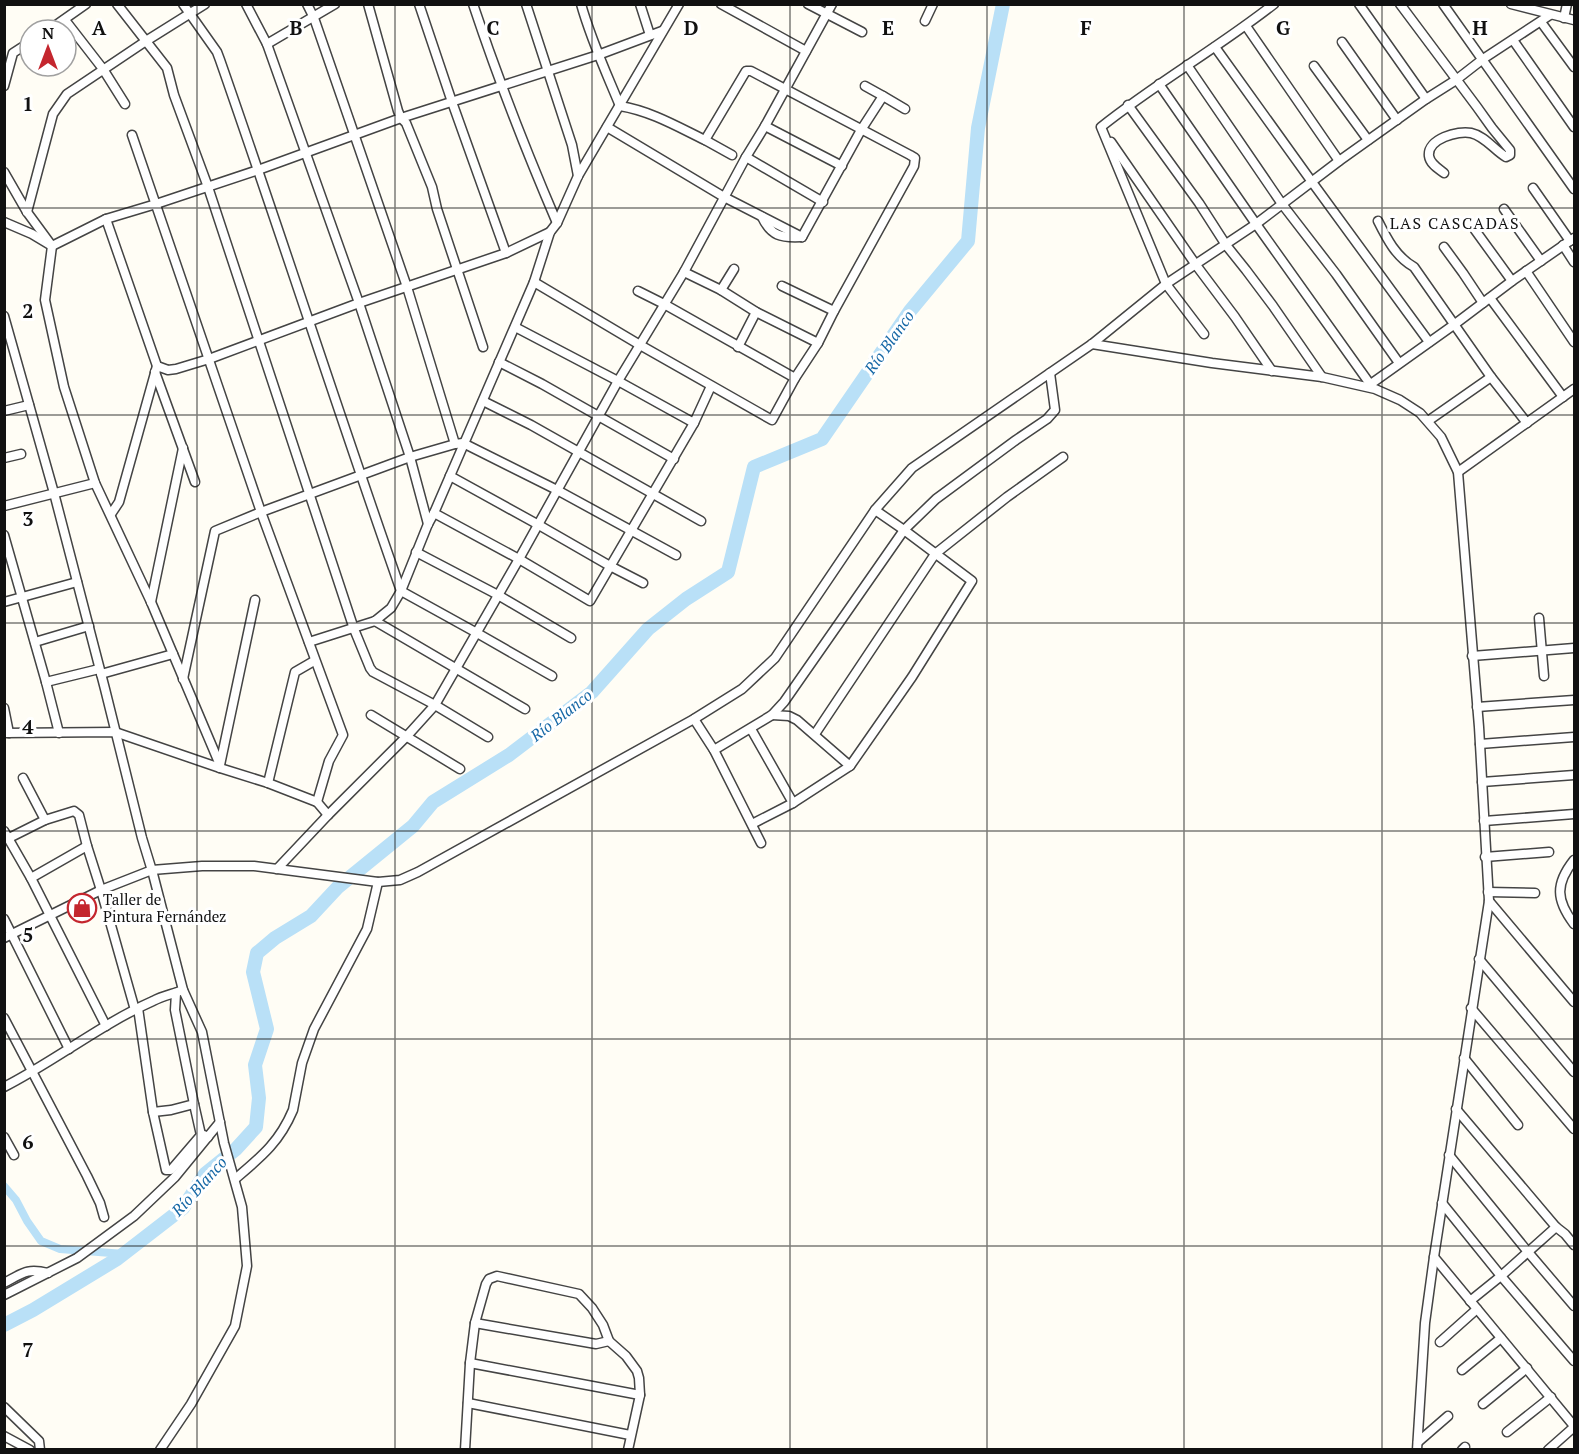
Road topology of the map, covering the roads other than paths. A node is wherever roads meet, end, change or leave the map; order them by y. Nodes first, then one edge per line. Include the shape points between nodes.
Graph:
1 (86, 4) edge
2 (117, 4) edge
3 (183, 4) edge
4 (205, 4) edge
5 (246, 4) edge
6 (307, 4) edge
7 (335, 4) edge
8 (368, 4) edge
9 (419, 4) edge
10 (473, 4) edge
11 (526, 4) edge
12 (581, 4) edge
13 (640, 4) edge
14 (679, 4) edge
15 (721, 4) edge
16 (808, 4) edge
17 (832, 4) edge
18 (933, 4) edge
19 (1274, 4) edge
20 (1359, 4) edge
21 (1401, 4) edge
22 (1443, 4) edge
23 (1511, 4) edge
24 (1567, 4) edge
25 (1530, 7) edge
26 (826, 14) junction
27 (190, 15) junction
28 (1550, 15) junction
29 (68, 18) edge
30 (314, 18) junction
31 (1564, 18) junction
32 (1575, 20) edge
33 (925, 21) dead end
34 (1541, 22) junction
35 (1246, 26) junction
36 (1528, 30) junction
37 (662, 31) junction
38 (862, 32) dead end
39 (78, 36) edge
40 (650, 36) junction
41 (1513, 40) junction
42 (146, 41) junction
43 (1342, 42) dead end
44 (267, 44) junction
45 (1215, 47) junction
46 (18, 50) edge
47 (806, 51) junction
48 (598, 55) junction
49 (1483, 59) junction
50 (1187, 65) junction
51 (1314, 66) dead end
52 (1575, 67) edge
53 (104, 69) junction
54 (548, 71) junction
55 (1456, 80) junction
56 (1159, 84) junction
57 (4, 86) edge
58 (865, 86) dead end
59 (501, 87) junction
60 (785, 88) junction
61 (883, 96) junction
62 (1426, 99) junction
63 (452, 102) junction
64 (125, 104) dead end
65 (1128, 105) junction
66 (620, 106) junction
67 (905, 109) dead end
68 (401, 118) junction
69 (1397, 120) junction
70 (765, 126) junction
71 (607, 127) junction
72 (1101, 127) junction
73 (1575, 127) edge
74 (861, 130) junction
75 (355, 134) junction
76 (132, 135) dead end
77 (705, 140) junction
78 (1368, 140) junction
79 (306, 153) junction
80 (732, 155) dead end
81 (574, 157) junction
82 (746, 157) junction
83 (587, 160) junction
84 (1339, 161) junction
85 (842, 166) junction
86 (258, 170) junction
87 (4, 172) edge
88 (1444, 173) dead end
89 (578, 176) junction
90 (1312, 182) junction
91 (208, 187) junction
92 (1533, 188) dead end
93 (1575, 189) edge
94 (724, 197) junction
95 (823, 202) junction
96 (156, 204) junction
97 (1282, 204) junction
98 (1504, 209) dead end
99 (27, 212) junction
100 (106, 219) junction
101 (1378, 221) dead end
102 (4, 222) edge
103 (557, 223) junction
104 (1256, 224) junction
105 (1475, 230) dead end
106 (550, 232) junction
107 (1569, 241) edge
108 (1226, 245) junction
109 (52, 246) junction
110 (1444, 248) dead end
111 (506, 253) junction
112 (1541, 261) junction
113 (1575, 262) edge
114 (1196, 265) junction
115 (734, 269) dead end
116 (456, 270) junction
117 (1526, 271) junction
118 (684, 272) junction
119 (534, 282) junction
120 (1512, 282) junction
121 (1166, 284) junction
122 (782, 286) dead end
123 (407, 287) junction
124 (721, 290) junction
125 (638, 291) dead end
126 (1487, 301) junction
127 (359, 303) junction
128 (664, 304) junction
129 (834, 311) junction
130 (756, 312) junction
131 (4, 316) edge
132 (309, 322) junction
133 (1455, 324) junction
134 (515, 327) junction
135 (1204, 334) dead end
136 (258, 340) junction
137 (1429, 342) junction
138 (1575, 342) edge
139 (818, 343) junction
140 (1092, 344) junction
141 (640, 345) junction
142 (738, 346) junction
143 (483, 347) dead end
144 (209, 358) junction
145 (499, 362) junction
146 (1399, 363) junction
147 (156, 369) junction
148 (1272, 370) junction
149 (1050, 373) junction
150 (1322, 377) junction
151 (1491, 377) junction
152 (795, 378) junction
153 (618, 381) junction
154 (711, 386) junction
155 (1368, 386) junction
156 (1575, 389) edge
157 (1563, 397) junction
158 (483, 401) junction
159 (29, 405) junction
160 (4, 411) edge
161 (598, 416) junction
162 (1428, 421) junction
163 (694, 423) junction
164 (1527, 423) junction
165 (459, 444) junction
166 (183, 448) junction
167 (579, 452) junction
168 (21, 454) dead end
169 (410, 457) junction
170 (4, 458) edge
171 (1063, 458) dead end
172 (674, 459) junction
173 (1458, 472) junction
174 (450, 476) junction
175 (361, 477) junction
176 (195, 482) dead end
177 (95, 483) junction
178 (556, 490) junction
179 (54, 493) junction
180 (653, 494) junction
181 (309, 495) junction
182 (4, 506) edge
183 (875, 510) junction
184 (261, 512) junction
185 (434, 513) junction
186 (111, 514) junction
187 (701, 521) dead end
188 (428, 524) junction
189 (537, 524) junction
190 (904, 530) junction
191 (630, 531) junction
192 (4, 535) edge
193 (416, 552) junction
194 (934, 554) junction
195 (676, 555) dead end
196 (519, 559) junction
197 (610, 566) junction
198 (77, 582) junction
199 (643, 583) dead end
200 (401, 591) junction
201 (498, 595) junction
202 (21, 597) junction
203 (255, 600) dead end
204 (4, 602) edge
205 (151, 602) junction
206 (1539, 618) dead end
207 (375, 621) junction
208 (88, 626) junction
209 (354, 629) junction
210 (477, 633) junction
211 (571, 638) dead end
212 (35, 642) junction
213 (309, 642) junction
214 (1575, 648) edge
215 (1541, 651) junction
216 (173, 654) junction
217 (1472, 656) junction
218 (314, 661) junction
219 (456, 669) junction
220 (100, 672) junction
221 (552, 676) dead end
222 (1544, 676) dead end
223 (183, 679) junction
224 (46, 682) junction
225 (1575, 699) edge
226 (435, 705) junction
227 (1477, 707) junction
228 (4, 708) edge
229 (525, 709) dead end
230 (371, 715) dead end
231 (772, 715) junction
232 (694, 719) junction
233 (751, 729) junction
234 (115, 732) junction
235 (7, 733) edge
236 (58, 733) junction
237 (815, 734) junction
238 (407, 736) junction
239 (488, 737) dead end
240 (1575, 737) edge
241 (1480, 744) junction
242 (714, 750) junction
243 (220, 766) junction
244 (850, 766) junction
245 (460, 769) dead end
246 (1575, 775) edge
247 (22, 778) dead end
248 (1482, 782) junction
249 (268, 783) junction
250 (317, 802) junction
251 (793, 803) junction
252 (1575, 814) edge
253 (328, 815) junction
254 (45, 820) junction
255 (1484, 822) junction
256 (752, 824) junction
257 (7, 834) edge
258 (761, 843) dead end
259 (87, 846) junction
260 (1549, 852) dead end
261 (1485, 857) junction
262 (1575, 860) edge
263 (277, 869) junction
264 (152, 870) junction
265 (32, 878) junction
266 (378, 882) junction
267 (101, 890) junction
268 (1535, 893) dead end
269 (1488, 897) junction
270 (50, 915) junction
271 (4, 919) edge
272 (1575, 924) edge
273 (9, 936) edge
274 (1479, 959) junction
275 (179, 992) junction
276 (1575, 1002) edge
277 (1472, 1008) junction
278 (137, 1009) junction
279 (4, 1018) edge
280 (106, 1026) junction
281 (69, 1049) junction
282 (1464, 1058) junction
283 (1575, 1072) edge
284 (32, 1073) junction
285 (4, 1087) edge
286 (194, 1104) junction
287 (1456, 1109) junction
288 (153, 1112) junction
289 (220, 1122) junction
290 (1518, 1125) dead end
291 (1575, 1129) edge
292 (204, 1136) junction
293 (4, 1137) edge
294 (14, 1155) dead end
295 (1449, 1155) junction
296 (234, 1176) junction
297 (1442, 1203) junction
298 (104, 1217) dead end
299 (1556, 1227) junction
300 (1575, 1245) edge
301 (1528, 1252) junction
302 (1434, 1257) junction
303 (49, 1273) junction
304 (1501, 1276) junction
305 (4, 1283) edge
306 (4, 1295) edge
307 (1470, 1300) junction
308 (1575, 1306) edge
309 (1478, 1309) junction
310 (475, 1323) junction
311 (1501, 1338) junction
312 (609, 1341) junction
313 (1440, 1342) dead end
314 (1575, 1361) edge
315 (470, 1363) junction
316 (1527, 1368) junction
317 (1462, 1370) dead end
318 (640, 1395) junction
319 (1551, 1397) junction
320 (468, 1403) junction
321 (1483, 1404) dead end
322 (4, 1407) edge
323 (1448, 1416) dead end
324 (1573, 1422) edge
325 (1507, 1432) dead end
326 (630, 1435) junction
327 (4, 1436) edge
328 (1418, 1446) edge
329 (30, 1449) edge
330 (40, 1449) edge
331 (160, 1449) edge
332 (465, 1449) edge
333 (628, 1449) edge
334 (1548, 1449) edge

1 - 29 street
2 - 42 street
3 - 27 street
4 - 27 street
5 - 44 street
6 - 30 street
7 - 30 street
8 - 68 street
9 - 63 street
10 - 59 street
11 - 54 street
12 - 48 street
13 - 40 street
14 - 37 street
15 - 47 street
16 - 26 street
17 - 26 street
18 - 33 street
19 - 35 street
20 - 62 street
21 - 55 street
22 - 49 street
23 - 25 street
24 - 31 street
25 - 28 street
25 - 36 street
26 - 38 street
26 - 47 street
27 - 42 street
27 - 86 street via 217,52
28 - 31 street
28 - 34 street
30 - 44 street
30 - 75 street
31 - 32 street
34 - 36 street
34 - 52 street
35 - 45 street
35 - 84 street
36 - 41 street
37 - 40 street
37 - 66 street
39 - 53 street
40 - 48 street
41 - 49 street
41 - 73 street
42 - 53 street
42 - 91 street via 166,68
43 - 69 street
44 - 79 street
45 - 50 street
45 - 90 street
46 - 57 street
47 - 60 street
48 - 54 street
48 - 66 street
49 - 55 street
49 - 93 street
50 - 56 street
50 - 97 street
51 - 78 street
53 - 64 street
53 - 99 street via 67,94 53,114
54 - 59 street
54 - 81 street
55 - 62 street
55 - 88 street via 1511,153 1504,156 1469,132 1452,134 1430,149 1433,164
56 - 65 street
56 - 104 street
58 - 61 street
59 - 63 street
59 - 103 street
60 - 70 street
60 - 74 street
60 - 77 street via 746,70
61 - 67 street
61 - 74 street
62 - 69 street
63 - 68 street
63 - 111 street
65 - 72 street
65 - 108 street
66 - 71 street
66 - 77 street via 654,115
68 - 75 street
68 - 116 street via 432,188
69 - 78 street
70 - 82 street
70 - 85 street
71 - 83 street
71 - 94 street
72 - 114 street
72 - 121 street
74 - 85 street
74 - 129 street via 915,159 914,166
75 - 79 street
75 - 123 street
76 - 96 street
77 - 80 street
78 - 84 street
79 - 86 street
79 - 127 street
81 - 83 street
81 - 89 street
82 - 94 street
82 - 95 street
83 - 89 street
84 - 90 street
85 - 95 street
86 - 91 street
86 - 132 street
87 - 99 street
89 - 103 street
90 - 97 street
90 - 137 street
91 - 96 street
91 - 136 street
92 - 107 street
94 - 95 street via 802,237
94 - 118 street
96 - 100 street
96 - 144 street
97 - 104 street
97 - 146 street
98 - 112 street
99 - 109 street
100 - 109 street
100 - 147 street
101 - 133 street via 1400,258 1414,267
102 - 109 street
103 - 106 street
104 - 108 street
104 - 155 street
105 - 120 street
106 - 111 street
106 - 119 street
107 - 112 street
107 - 113 street
108 - 114 street
108 - 150 street
109 - 177 street via 45,300 64,387
110 - 126 street
111 - 116 street
112 - 117 street
114 - 121 street
114 - 148 street
115 - 124 street
116 - 123 street
116 - 143 street
117 - 120 street
117 - 138 street
118 - 124 street
118 - 128 street
119 - 134 street
119 - 141 street
120 - 126 street
121 - 135 street
121 - 140 street
122 - 129 street
123 - 127 street
123 - 165 street
124 - 130 street
125 - 128 street
126 - 133 street
126 - 157 street
127 - 132 street
127 - 169 street
128 - 141 street
128 - 142 street
129 - 139 street
130 - 139 street
130 - 142 street
131 - 159 street
132 - 136 street
132 - 175 street
133 - 137 street
133 - 151 street
134 - 145 street
134 - 153 street
136 - 144 street
136 - 181 street
137 - 146 street
139 - 152 street
140 - 148 street
140 - 149 street
141 - 153 street
141 - 154 street
142 - 152 street
144 - 147 street via 176,369
144 - 184 street
145 - 158 street
145 - 161 street
146 - 155 street
147 - 166 street
147 - 186 street via 119,502
148 - 150 street
149 - 183 street via 912,468
149 - 190 street via 1055,410 1047,419 936,499
150 - 155 street
151 - 162 street
151 - 164 street
152 - 154 street via 772,420
153 - 161 street
153 - 163 street
154 - 163 street
155 - 162 street via 1400,400
156 - 157 street
157 - 164 street
158 - 165 street
158 - 167 street
159 - 160 street
159 - 179 street
161 - 167 street
161 - 172 street
162 - 173 street via 1441,437
163 - 172 street
164 - 173 street
165 - 169 street
165 - 174 street
165 - 178 street
166 - 176 street
166 - 205 street
167 - 178 street
167 - 180 street
168 - 170 street
169 - 175 street
169 - 188 street
171 - 194 street
172 - 180 street
173 - 217 street
174 - 185 street
174 - 189 street
175 - 181 street
175 - 200 street
177 - 179 street
177 - 186 street
178 - 189 street
178 - 191 street
179 - 182 street
179 - 198 street
180 - 187 street
180 - 191 street
181 - 184 street
181 - 209 street
183 - 190 street
183 - 232 street via 775,658 742,688
184 - 213 street
184 - 223 street via 215,531
185 - 188 street
185 - 196 street
186 - 205 street
188 - 193 street
189 - 196 street
189 - 197 street
190 - 194 street
190 - 231 street
191 - 195 street
191 - 197 street
192 - 202 street
193 - 200 street
193 - 201 street
194 - 237 street
194 - 244 street via 972,581
196 - 197 street via 590,601
196 - 201 street
197 - 199 street
198 - 202 street
198 - 208 street
200 - 207 street via 391,608
200 - 210 street
201 - 210 street
201 - 211 street
202 - 204 street
202 - 212 street
203 - 243 street
205 - 216 street
206 - 215 street
207 - 209 street
207 - 219 street
208 - 212 street
208 - 220 street
209 - 213 street
209 - 226 street via 373,672
210 - 219 street
210 - 221 street
212 - 224 street
213 - 218 street
214 - 215 street
215 - 217 street
215 - 222 street
216 - 220 street
216 - 223 street
217 - 227 street
218 - 249 street via 295,672
218 - 250 street via 343,735 329,761
219 - 226 street
219 - 229 street
220 - 224 street
220 - 234 street
223 - 243 street
224 - 236 street
225 - 227 street
226 - 238 street
226 - 239 street
227 - 241 street
228 - 235 street
230 - 238 street
231 - 233 street
231 - 237 street via 789,716
232 - 242 street
232 - 266 street via 418,873
233 - 242 street
233 - 251 street
234 - 236 street
234 - 243 street
234 - 264 street
235 - 236 street
237 - 244 street
238 - 245 street
238 - 253 street
240 - 241 street
241 - 248 street
242 - 256 street
243 - 249 street
244 - 251 street
246 - 248 street
247 - 254 street
248 - 255 street
249 - 250 street
250 - 253 street
251 - 256 street
252 - 255 street
253 - 263 street
254 - 257 street
254 - 259 street via 74,811 80,815
255 - 261 street
256 - 258 street
257 - 265 street
259 - 265 street
259 - 267 street
260 - 261 street
261 - 269 street
262 - 272 street via 1567,869 1560,894 1561,905
263 - 264 street via 202,866
263 - 266 street
264 - 267 street
264 - 275 street
265 - 270 street
266 - 296 street via 367,929 314,1029 291,1116 268,1151
267 - 270 street
267 - 278 street
268 - 269 street
269 - 274 street
269 - 276 street
270 - 273 street
270 - 280 street
271 - 273 street
273 - 281 street
274 - 277 street
274 - 283 street
275 - 278 street
275 - 286 street via 175,1010
275 - 289 street via 202,1032
277 - 282 street
277 - 291 street
278 - 280 street
278 - 288 street
279 - 284 street
280 - 281 street
281 - 284 street
282 - 287 street
282 - 290 street
284 - 285 street
284 - 298 street via 87,1176
286 - 288 street
286 - 292 street
287 - 295 street
287 - 299 street
288 - 292 street via 168,1171
289 - 292 street
289 - 296 street
292 - 303 street via 175,1177 134,1216 77,1258
293 - 294 street
295 - 297 street
295 - 301 street
296 - 331 street via 242,1207 247,1266 235,1326 191,1404
297 - 302 street
297 - 304 street
299 - 300 street
299 - 301 street
301 - 304 street
301 - 308 street
302 - 307 street
302 - 328 street via 1425,1323
303 - 305 street via 24,1272
303 - 306 street
304 - 307 street
304 - 314 street
307 - 309 street
309 - 311 street
309 - 313 street
310 - 312 street via 596,1344
310 - 312 street via 486,1284 497,1276 579,1294 603,1325
310 - 315 street
311 - 316 street
311 - 317 street
312 - 318 street via 637,1371
315 - 318 street
315 - 320 street
316 - 319 street
316 - 321 street
318 - 326 street
319 - 324 street
319 - 325 street
320 - 326 street
320 - 332 street
322 - 330 street via 39,1441
323 - 328 street
324 - 334 street
326 - 333 street
327 - 329 street

